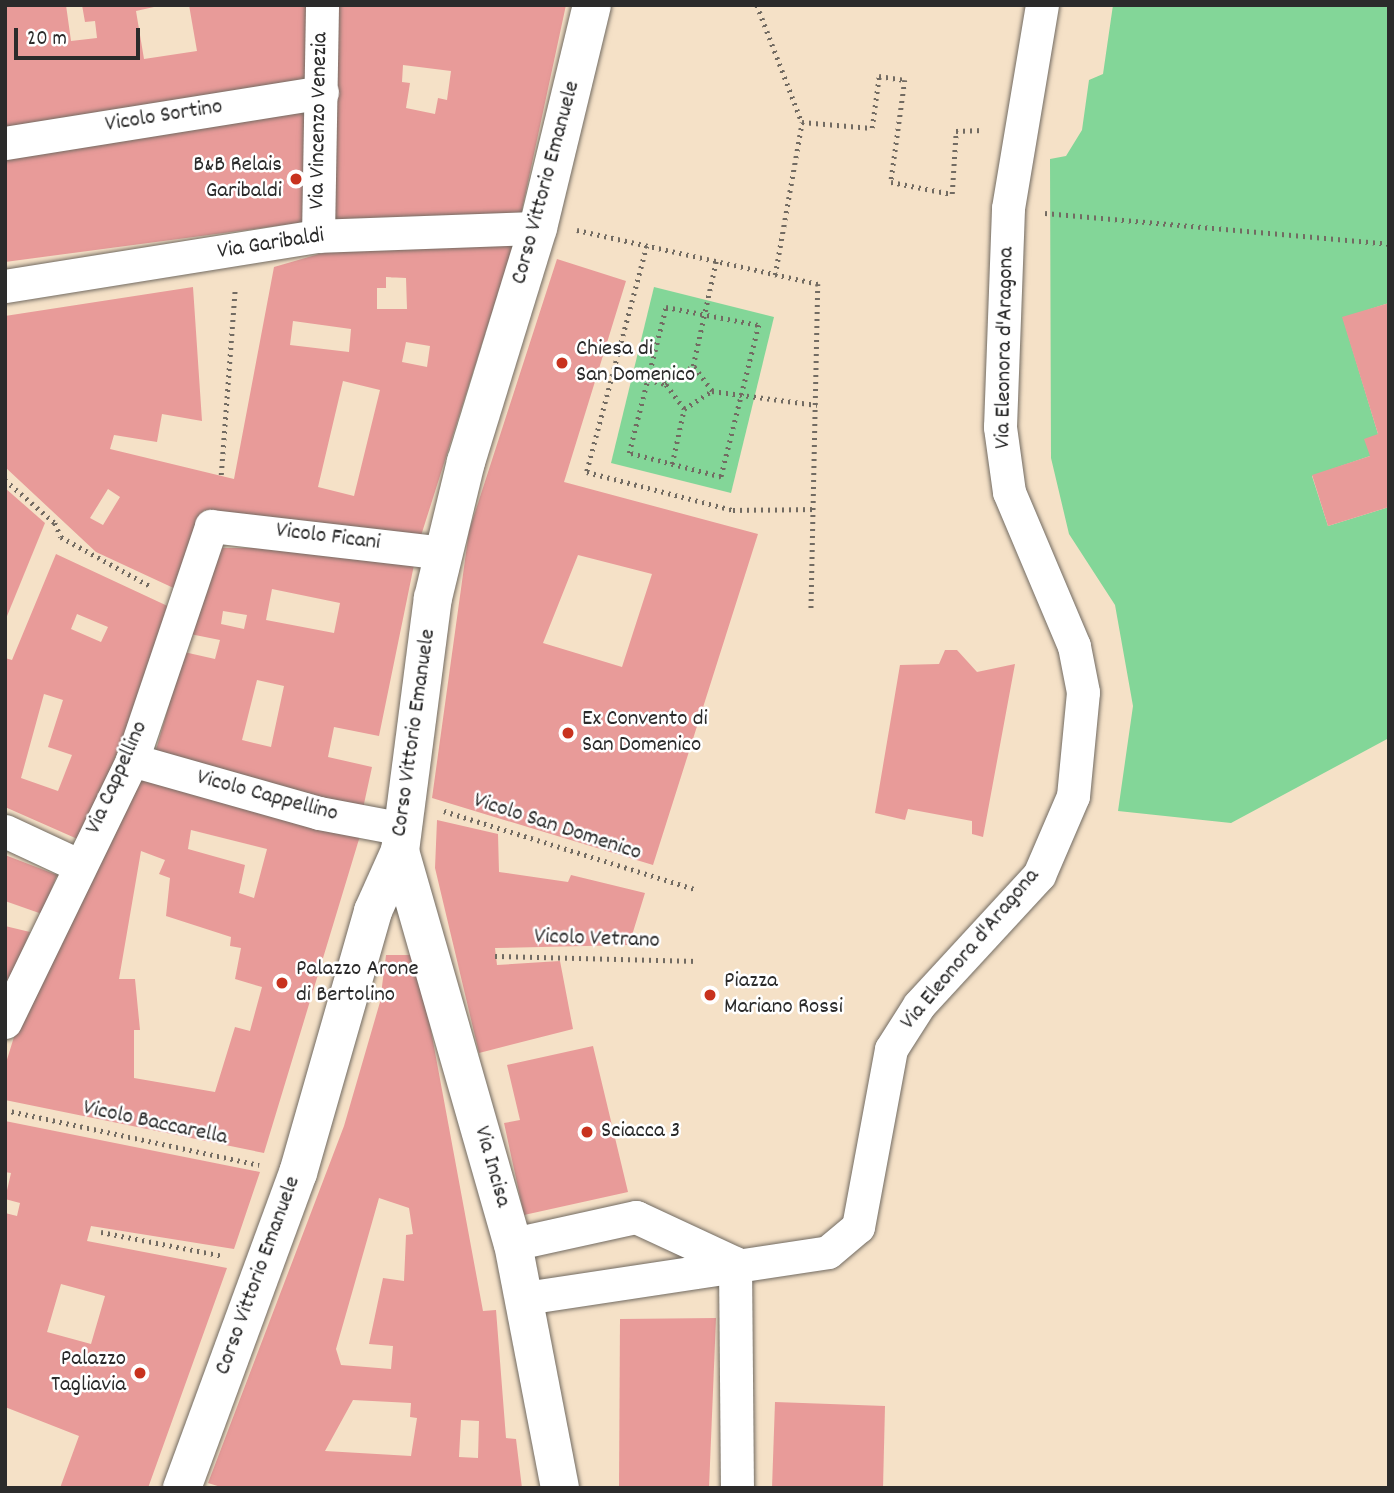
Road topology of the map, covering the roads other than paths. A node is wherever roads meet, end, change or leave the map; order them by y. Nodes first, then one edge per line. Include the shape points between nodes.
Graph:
1 (322, 5) edge
2 (592, 5) edge
3 (1042, 5) edge
4 (323, 92) junction
5 (5, 143) edge
6 (538, 228) junction
7 (318, 236) junction
8 (5, 285) edge
9 (211, 526) joint
10 (444, 553) junction
11 (132, 760) junction
12 (404, 828) junction
13 (5, 831) edge
14 (78, 865) junction
15 (5, 1022) edge
16 (513, 1244) junction
17 (735, 1263) junction
18 (525, 1298) junction
19 (181, 1488) edge
20 (560, 1488) edge
21 (737, 1488) edge

1 - 4 street, Via Vincenzo Venezia
2 - 6 street, Corso Vittorio Emanuele
3 - 17 street, Via Eleonora d'Aragona via 1008,208 1000,427 1013,505 1076,658 1083,692 1075,783 1039,875 919,1005 891,1049 858,1227 828,1252
4 - 5 street, Vicolo Sortino
4 - 7 street, Via Vincenzo Venezia
6 - 7 street, Via Garibaldi
6 - 10 street, Corso Vittorio Emanuele
7 - 8 street, Via Garibaldi
9 - 10 street, Vicolo Ficani
9 - 11 street, Via Cappellino
10 - 12 street, Corso Vittorio Emanuele
11 - 12 street, Vicolo Cappellino via 319,813
11 - 14 street, Via Cappellino
12 - 16 street, Via Incisa
12 - 19 street, Corso Vittorio Emanuele via 373,911 298,1173
13 - 14 street
14 - 15 street, Via Cappellino
16 - 17 street via 636,1217
16 - 18 street, Via Incisa
17 - 18 street
17 - 21 street via 741,1400
18 - 20 street, Via Incisa

